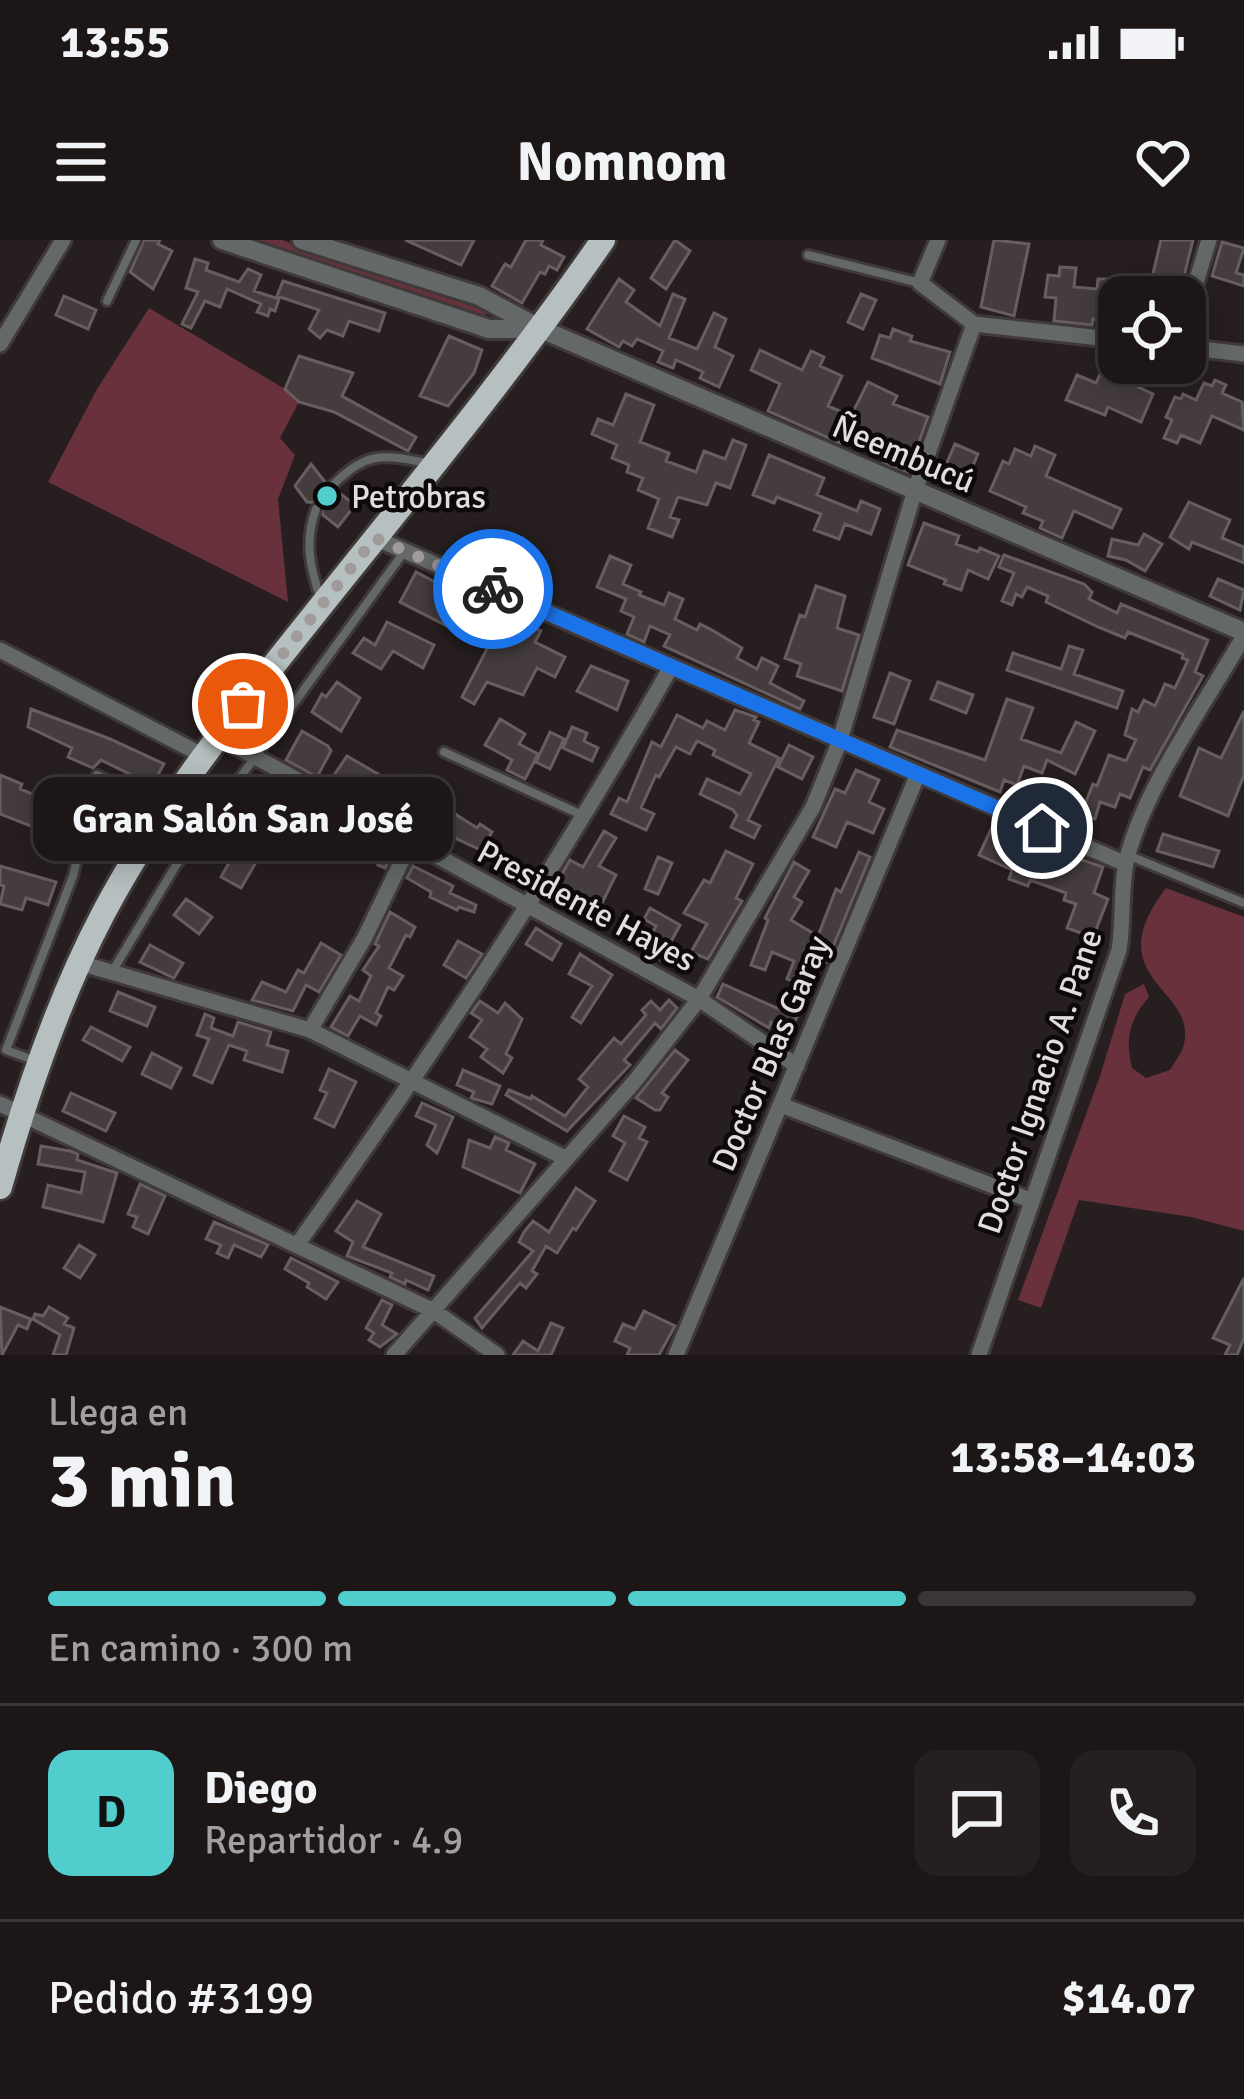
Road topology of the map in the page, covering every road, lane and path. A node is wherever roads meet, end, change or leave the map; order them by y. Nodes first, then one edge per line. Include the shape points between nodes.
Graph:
1 (63, 240) edge
2 (136, 240) edge
3 (222, 240) edge
4 (302, 240) edge
5 (603, 240) edge
6 (938, 240) edge
7 (1209, 240) edge
8 (250, 244) edge
9 (808, 255) dead end
10 (1198, 276) edge
11 (920, 284) junction
12 (107, 301) dead end
13 (974, 325) junction
14 (541, 329) junction
15 (1098, 338) edge
16 (0, 345) edge
17 (1206, 349) edge
18 (1244, 354) edge
19 (433, 465) junction
20 (332, 487) dead end
21 (915, 490) junction
22 (316, 509) dead end
23 (375, 538) junction
24 (405, 551) junction
25 (322, 605) junction
26 (1244, 634) edge
27 (0, 650) edge
28 (671, 667) junction
29 (839, 742) junction
30 (210, 746) junction
31 (444, 752) dead end
32 (254, 756) junction
33 (918, 774) junction
34 (166, 810) junction
35 (585, 816) junction
36 (411, 842) junction
37 (1127, 860) junction
38 (1244, 903) edge
39 (527, 909) junction
40 (80, 963) junction
41 (112, 972) junction
42 (699, 999) junction
43 (310, 1030) junction
44 (40, 1063) junction
45 (797, 1066) junction
46 (414, 1081) junction
47 (781, 1105) junction
48 (12, 1108) edge
49 (565, 1158) junction
50 (2, 1176) edge
51 (1030, 1200) junction
52 (297, 1245) junction
53 (434, 1311) junction
54 (394, 1355) edge
55 (496, 1355) edge
56 (676, 1355) edge
57 (979, 1355) edge

1 - 16 street
2 - 12 lane
3 - 8 street
4 - 14 street, Ñeembucú via 479,296
5 - 14 highway
6 - 11 street
7 - 10 street
8 - 14 street via 489,328
9 - 11 lane
11 - 13 street
13 - 15 street
13 - 21 street
14 - 19 highway
14 - 21 street, Ñeembucú
17 - 18 street
19 - 20 lane via 376,456
19 - 23 highway
21 - 26 street, Ñeembucú
21 - 29 street
22 - 25 lane via 310,567
23 - 24 street
23 - 25 highway
24 - 28 street
24 - 32 lane
25 - 30 highway
26 - 37 street, Doctor Ignacio A. Pane via 1140,818
27 - 30 street, Presidente Hayes
28 - 29 street
28 - 35 street
29 - 33 street
29 - 42 street via 813,807
30 - 32 street, Presidente Hayes
30 - 34 highway
31 - 35 lane
32 - 36 street, Presidente Hayes
32 - 41 lane
33 - 37 street
33 - 45 street, Doctor Blas Garay
34 - 40 highway
34 - 44 lane via 97,775 73,876 6,1051
35 - 39 street
36 - 39 street, Presidente Hayes
36 - 43 street
37 - 38 lane
37 - 51 street, Doctor Ignacio A. Pane via 1119,950
39 - 42 street, Presidente Hayes
39 - 46 street
40 - 41 street
40 - 44 highway
41 - 43 street
42 - 45 street, Presidente Hayes
42 - 49 street
43 - 46 street
44 - 48 highway
45 - 47 street, Doctor Blas Garay
46 - 49 street
46 - 52 street
47 - 51 street
47 - 56 street, Doctor Blas Garay
48 - 50 highway
48 - 52 street
49 - 53 street
51 - 57 street, Doctor Ignacio A. Pane
52 - 53 street
53 - 54 street
53 - 55 street

